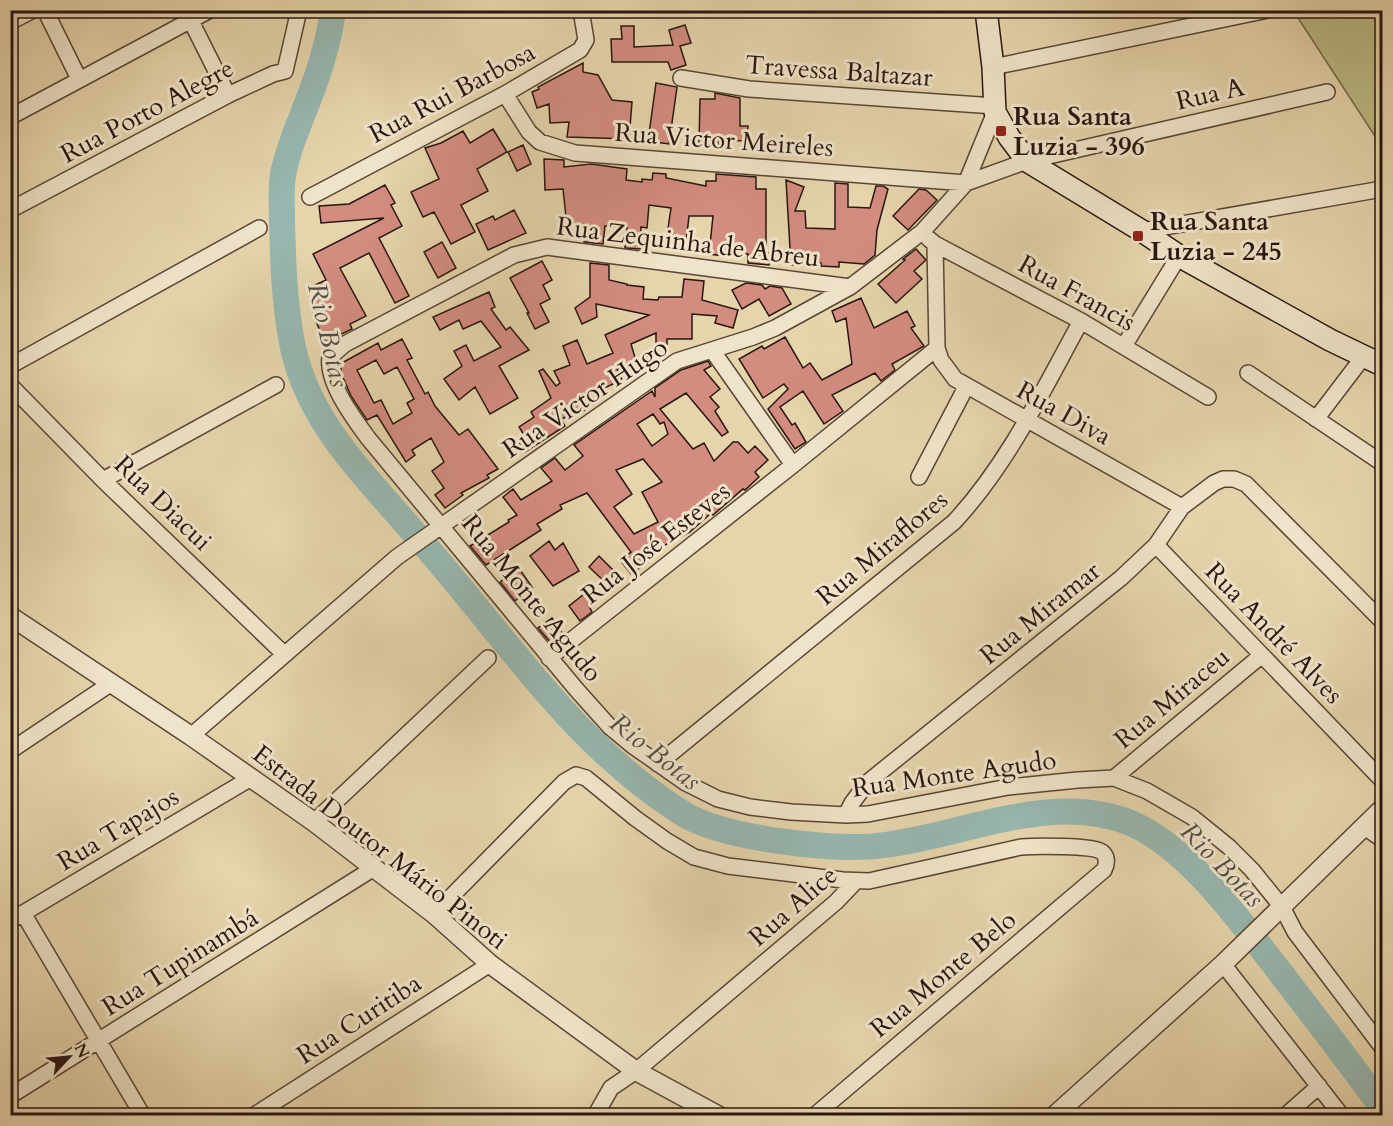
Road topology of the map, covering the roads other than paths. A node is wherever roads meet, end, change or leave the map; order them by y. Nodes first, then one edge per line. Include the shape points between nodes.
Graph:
1 (33, 10) edge
2 (45, 10) edge
3 (210, 10) edge
4 (299, 10) edge
5 (581, 10) edge
6 (986, 10) edge
7 (1268, 10) edge
8 (191, 21) junction
9 (10, 22) edge
10 (993, 67) junction
11 (681, 78) dead end
12 (79, 79) junction
13 (1327, 92) dead end
14 (505, 94) junction
15 (228, 95) junction
16 (995, 109) junction
17 (10, 117) edge
18 (1027, 161) junction
19 (966, 183) junction
20 (1383, 189) edge
21 (310, 197) dead end
22 (10, 210) edge
23 (259, 228) dead end
24 (1143, 231) junction
25 (922, 232) junction
26 (935, 244) junction
27 (1179, 256) junction
28 (850, 287) junction
29 (1081, 321) junction
30 (1124, 346) junction
31 (938, 348) junction
32 (712, 350) junction
33 (330, 357) joint
34 (1373, 361) edge
35 (10, 366) edge
36 (1248, 373) dead end
37 (10, 385) edge
38 (276, 385) dead end
39 (966, 387) junction
40 (1208, 397) dead end
41 (1027, 419) junction
42 (1316, 419) junction
43 (1383, 463) edge
44 (793, 465) junction
45 (919, 477) dead end
46 (103, 480) junction
47 (1182, 507) junction
48 (438, 529) junction
49 (1156, 545) junction
50 (10, 616) edge
51 (1383, 621) edge
52 (284, 654) junction
53 (1262, 655) junction
54 (488, 658) dead end
55 (549, 658) junction
56 (110, 684) junction
57 (191, 736) junction
58 (10, 751) edge
59 (658, 764) junction
60 (251, 778) junction
61 (1114, 778) junction
62 (1383, 780) edge
63 (1383, 809) edge
64 (846, 815) junction
65 (314, 822) junction
66 (1363, 826) junction
67 (1383, 839) edge
68 (374, 868) junction
69 (1104, 870) joint
70 (856, 881) junction
71 (1282, 907) junction
72 (434, 914) junction
73 (17, 917) edge
74 (490, 964) junction
75 (1223, 964) junction
76 (99, 1041) junction
77 (1383, 1047) edge
78 (636, 1071) junction
79 (1319, 1086) junction
80 (10, 1096) edge
81 (143, 1116) edge
82 (253, 1116) edge
83 (595, 1116) edge
84 (719, 1116) edge
85 (814, 1116) edge
86 (1054, 1116) edge
87 (1285, 1116) edge
88 (1342, 1116) edge

1 - 9 street
2 - 12 street
3 - 8 street
4 - 15 street, Rua Porto Alegre via 285,71
5 - 14 street, Rua Rui Barbosa via 586,40 583,47
6 - 10 main road
7 - 10 street
8 - 12 street
8 - 15 street
10 - 16 main road
11 - 16 street, Travessa Baltazar via 749,89
12 - 17 street
13 - 18 street, Rua A
14 - 19 street, Rua Victor Meireles via 540,142 575,153
14 - 21 street, Rua Rui Barbosa
15 - 22 street, Rua Porto Alegre
16 - 18 main road
16 - 19 street, Rua Victor Hugo
18 - 19 street, Rua A
18 - 24 main road
19 - 25 street, Rua Victor Hugo
20 - 24 street
23 - 35 street
24 - 27 main road
25 - 26 street, Rua Francis
25 - 28 street, Rua Victor Hugo
26 - 29 street, Rua Francis
26 - 31 street
27 - 30 street
27 - 34 main road
28 - 32 street, Rua Victor Hugo via 774,328
28 - 33 street, Rua Zequinha de Abreu via 547,247 514,255 345,344
29 - 30 street, Rua Francis
29 - 41 street, Rua Miraflores
30 - 40 street, Rua Francis
31 - 39 street, Rua Diva via 948,372
31 - 44 street, Rua José Esteves
32 - 44 street
32 - 48 street, Rua Victor Hugo via 677,361
33 - 48 street, Rua Monte Agudo via 334,381 361,428
34 - 42 street
36 - 42 street
37 - 46 street, Rua Diacui
38 - 46 street
39 - 41 street, Rua Diva
39 - 45 street
41 - 47 street, Rua Diva
41 - 59 street, Rua Miraflores via 989,480 954,522
42 - 43 street
44 - 55 street, Rua José Esteves
46 - 52 street, Rua Diacui
47 - 49 street, Rua Miramar
47 - 51 street, Rua Miramar via 1223,479 1246,484
48 - 52 street, Rua Victor Hugo
48 - 55 street, Rua Monte Agudo
49 - 53 street, Rua André Alves
49 - 64 street, Rua Miramar via 1112,586 868,782
50 - 56 street, Estrada Doutor Mário Pinoti
52 - 57 street, Rua Victor Hugo
53 - 61 street, Rua Miraceu
53 - 62 street, Rua André Alves
54 - 65 street
55 - 59 street, Rua Monte Agudo via 610,727
56 - 57 street, Estrada Doutor Mário Pinoti
56 - 58 street
57 - 60 street, Estrada Doutor Mário Pinoti
59 - 64 street, Rua Monte Agudo via 718,799 750,807
60 - 65 street, Estrada Doutor Mário Pinoti
60 - 73 street, Rua Tapajos
61 - 64 street, Rua Monte Agudo via 1008,787
61 - 71 street, Rua Monte Agudo via 1147,791 1192,817 1252,870
63 - 66 street
65 - 68 street, Estrada Doutor Mário Pinoti
66 - 67 street
66 - 71 street
68 - 72 street, Estrada Doutor Mário Pinoti
68 - 76 street, Rua Tupinambá
69 - 70 street, Rua Alice via 1107,860 1100,851 1036,846
69 - 85 street, Rua Monte Belo
70 - 72 street via 728,866 694,857 635,818 586,778 576,775 564,782
70 - 78 street, Rua Alice
71 - 75 street
71 - 77 street, Rua Monte Agudo via 1295,932
72 - 74 street, Estrada Doutor Mário Pinoti
73 - 76 street
74 - 78 street, Estrada Doutor Mário Pinoti
74 - 82 street, Rua Curitiba
75 - 79 street
75 - 86 street
76 - 80 street, Rua Tupinambá
76 - 81 street
78 - 83 street, Rua Alice via 611,1088
78 - 84 street, Estrada Doutor Mário Pinoti
79 - 87 street
79 - 88 street

